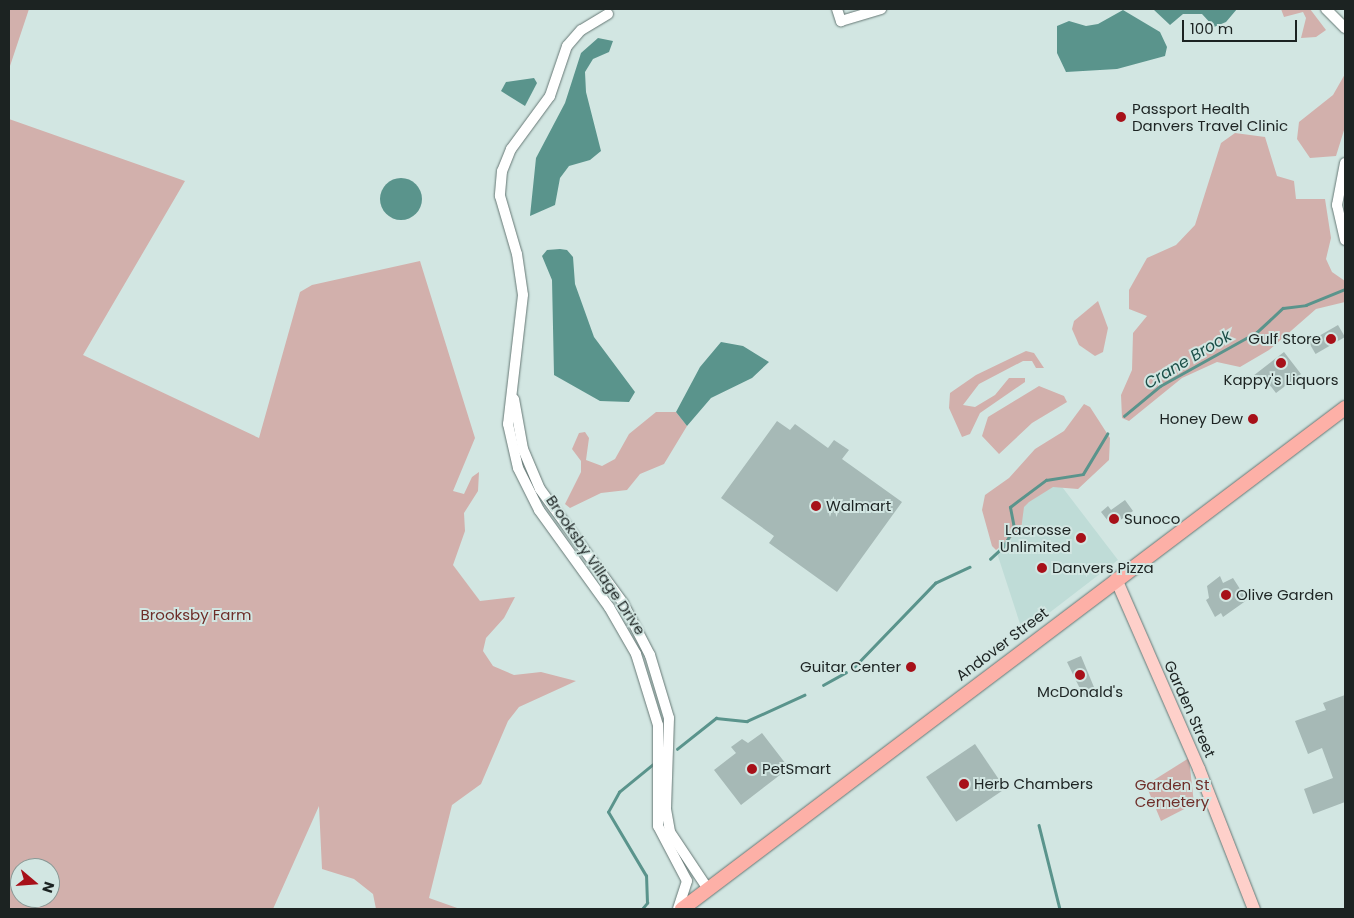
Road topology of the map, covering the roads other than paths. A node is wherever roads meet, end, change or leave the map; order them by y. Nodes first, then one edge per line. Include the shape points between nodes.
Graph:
1 (837, 9) edge
2 (881, 9) edge
3 (1326, 9) edge
4 (608, 14) dead end
5 (1345, 28) edge
6 (1345, 163) edge
7 (1345, 240) edge
8 (513, 378) junction
9 (1345, 408) edge
10 (1116, 579) junction
11 (708, 888) junction
12 (680, 909) edge
13 (1254, 909) edge

1 - 2 street via 841,21
3 - 5 street
4 - 8 street, Brooksby Village Drive via 581,30 566,46 550,96 511,148 502,171 500,196 518,254 523,295
6 - 7 street via 1337,205
8 - 11 street, Brooksby Village Drive via 519,433 534,478 623,604 650,655 668,718 666,809 670,832
8 - 12 street, Brooksby Village Drive via 508,424 523,480 539,510 628,635 654,709 660,739 658,826 687,881
9 - 10 highway, Andover Street
10 - 11 highway, Andover Street
10 - 13 main road, Garden Street via 1200,769
11 - 12 highway, Andover Street

